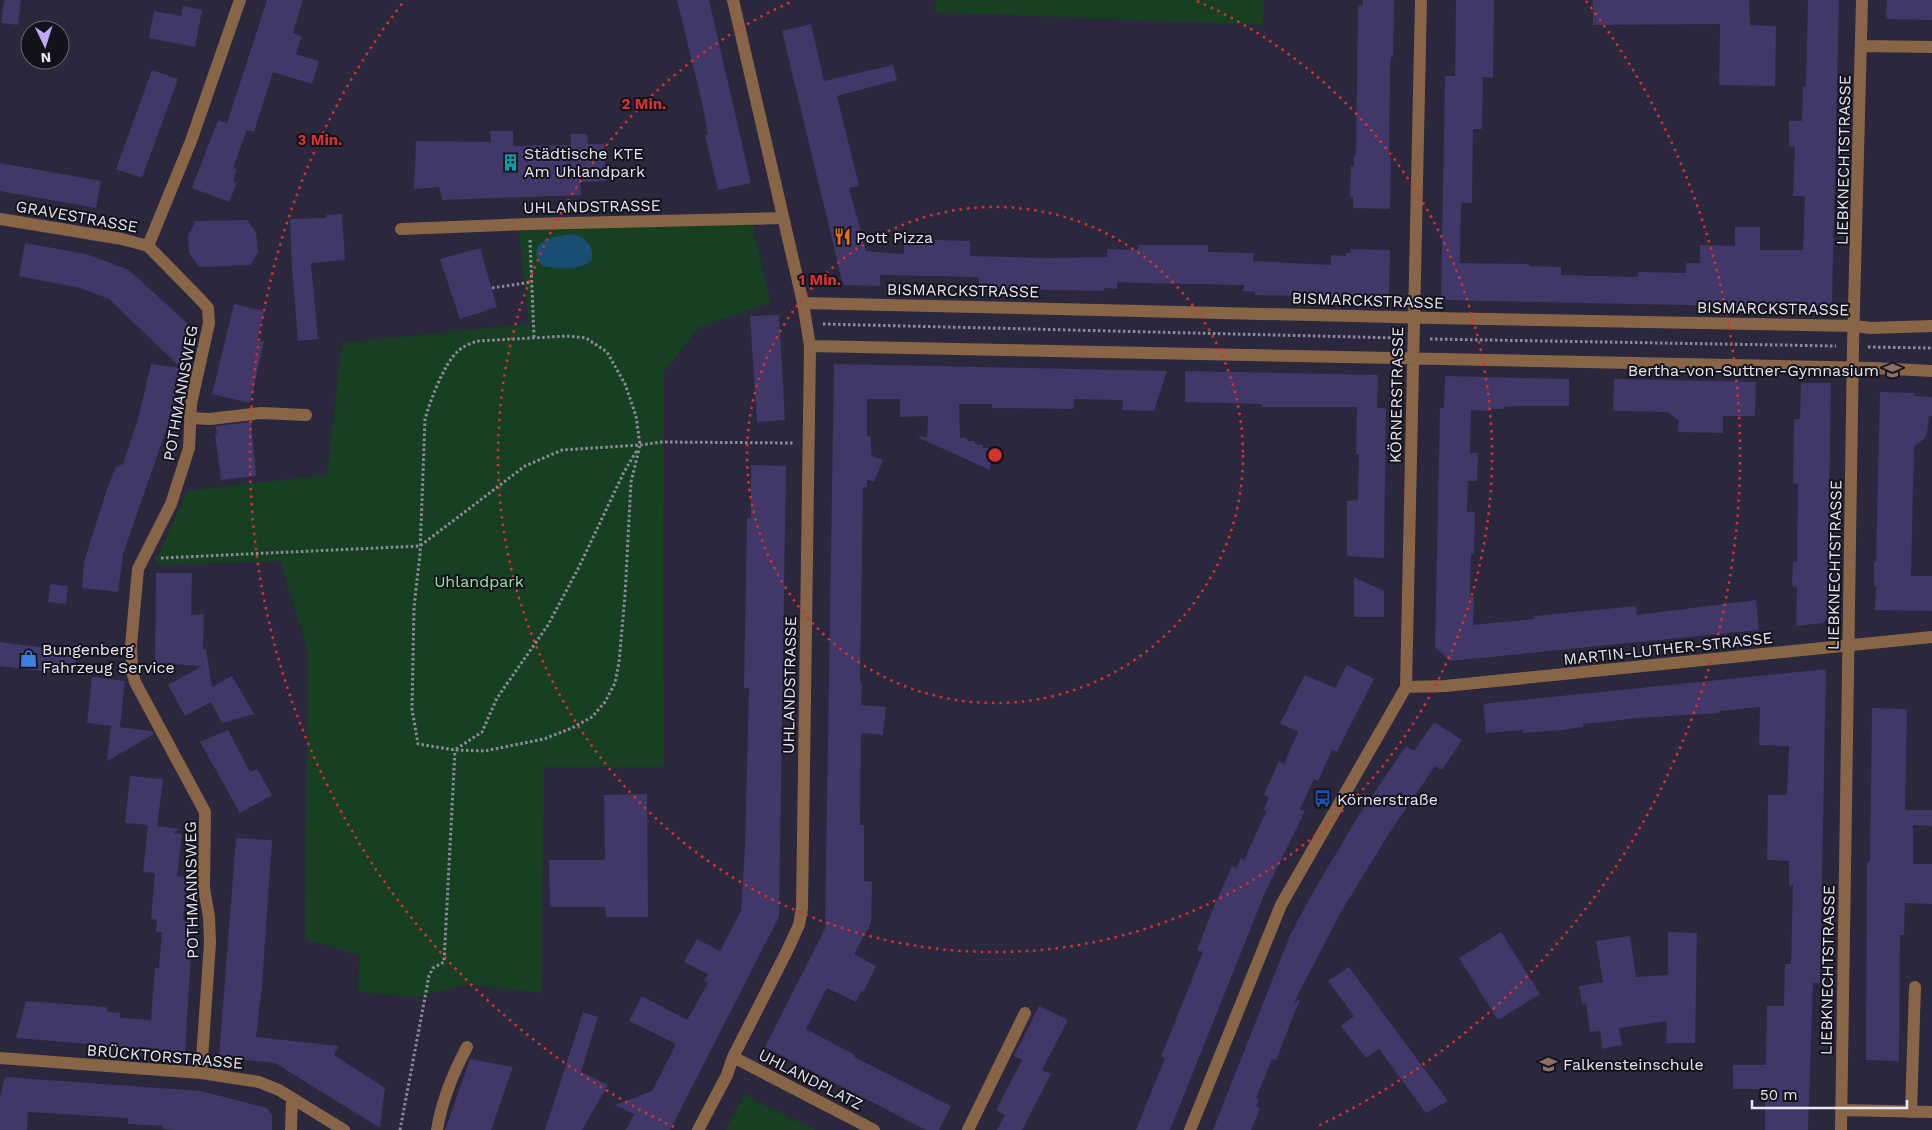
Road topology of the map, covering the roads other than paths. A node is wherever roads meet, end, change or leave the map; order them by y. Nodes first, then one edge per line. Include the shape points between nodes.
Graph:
1 (240, 0) edge
2 (733, 0) edge
3 (1421, 0) edge
4 (1862, 0) edge
5 (1861, 46) junction
6 (1932, 47) edge
7 (783, 218) junction
8 (0, 219) edge
9 (401, 229) dead end
10 (148, 246) junction
11 (803, 302) junction
12 (1414, 316) junction
13 (1855, 326) junction
14 (1932, 326) edge
15 (810, 346) junction
16 (1412, 358) junction
17 (1854, 368) junction
18 (1932, 371) edge
19 (306, 414) dead end
20 (190, 418) junction
21 (1932, 637) edge
22 (1848, 645) junction
23 (1406, 687) junction
24 (1915, 987) dead end
25 (1025, 1013) dead end
26 (467, 1046) dead end
27 (733, 1057) junction
28 (0, 1058) edge
29 (201, 1073) junction
30 (292, 1098) junction
31 (1841, 1110) junction
32 (1912, 1112) junction
33 (1932, 1112) edge
34 (290, 1130) edge
35 (344, 1130) edge
36 (437, 1130) edge
37 (698, 1130) edge
38 (874, 1130) edge
39 (968, 1130) edge
40 (1190, 1130) edge
41 (1841, 1130) edge

1 - 10 street via 188,148
2 - 7 street, UHLANDSTRASSE
3 - 12 street, KÖRNERSTRASSE
4 - 5 street, LIEBKNECHTSTRASSE
5 - 6 street
5 - 13 street, LIEBKNECHTSTRASSE
7 - 9 street, UHLANDSTRASSE
7 - 11 street, UHLANDSTRASSE
8 - 10 street, GRAVESTRASSE
10 - 20 street, POTHMANNSWEG via 210,313
11 - 12 street, BISMARCKSTRASSE
11 - 15 street, UHLANDSTRASSE
12 - 13 street, BISMARCKSTRASSE
12 - 16 street, KÖRNERSTRASSE
13 - 14 street, BISMARCKSTRASSE
13 - 17 street, LIEBKNECHTSTRASSE
15 - 16 street
15 - 27 street, UHLANDSTRASSE via 802,908 799,925 787,951
16 - 17 street
16 - 23 street, KÖRNERSTRASSE
17 - 18 street
17 - 22 street, LIEBKNECHTSTRASSE
19 - 20 street via 260,413
20 - 29 street, POTHMANNSWEG via 189,448 172,504 138,569 131,645 132,672 139,691 202,805 206,820 204,888 210,943
21 - 22 street, MARTIN-LUTHER-STRASSE
22 - 23 street, MARTIN-LUTHER-STRASSE via 1444,686
22 - 31 street, LIEBKNECHTSTRASSE
23 - 40 street, KÖRNERSTRASSE via 1281,905
24 - 32 street
25 - 39 street
26 - 36 street via 440,1110
27 - 37 street, UHLANDSTRASSE
27 - 38 street, UHLANDPLATZ
28 - 29 street, BRÜCKTORSTRASSE
29 - 30 street, BRÜCKTORSTRASSE via 259,1082
30 - 34 street
30 - 35 street, BRÜCKTORSTRASSE
31 - 32 street
31 - 41 street, LIEBKNECHTSTRASSE
32 - 33 street

